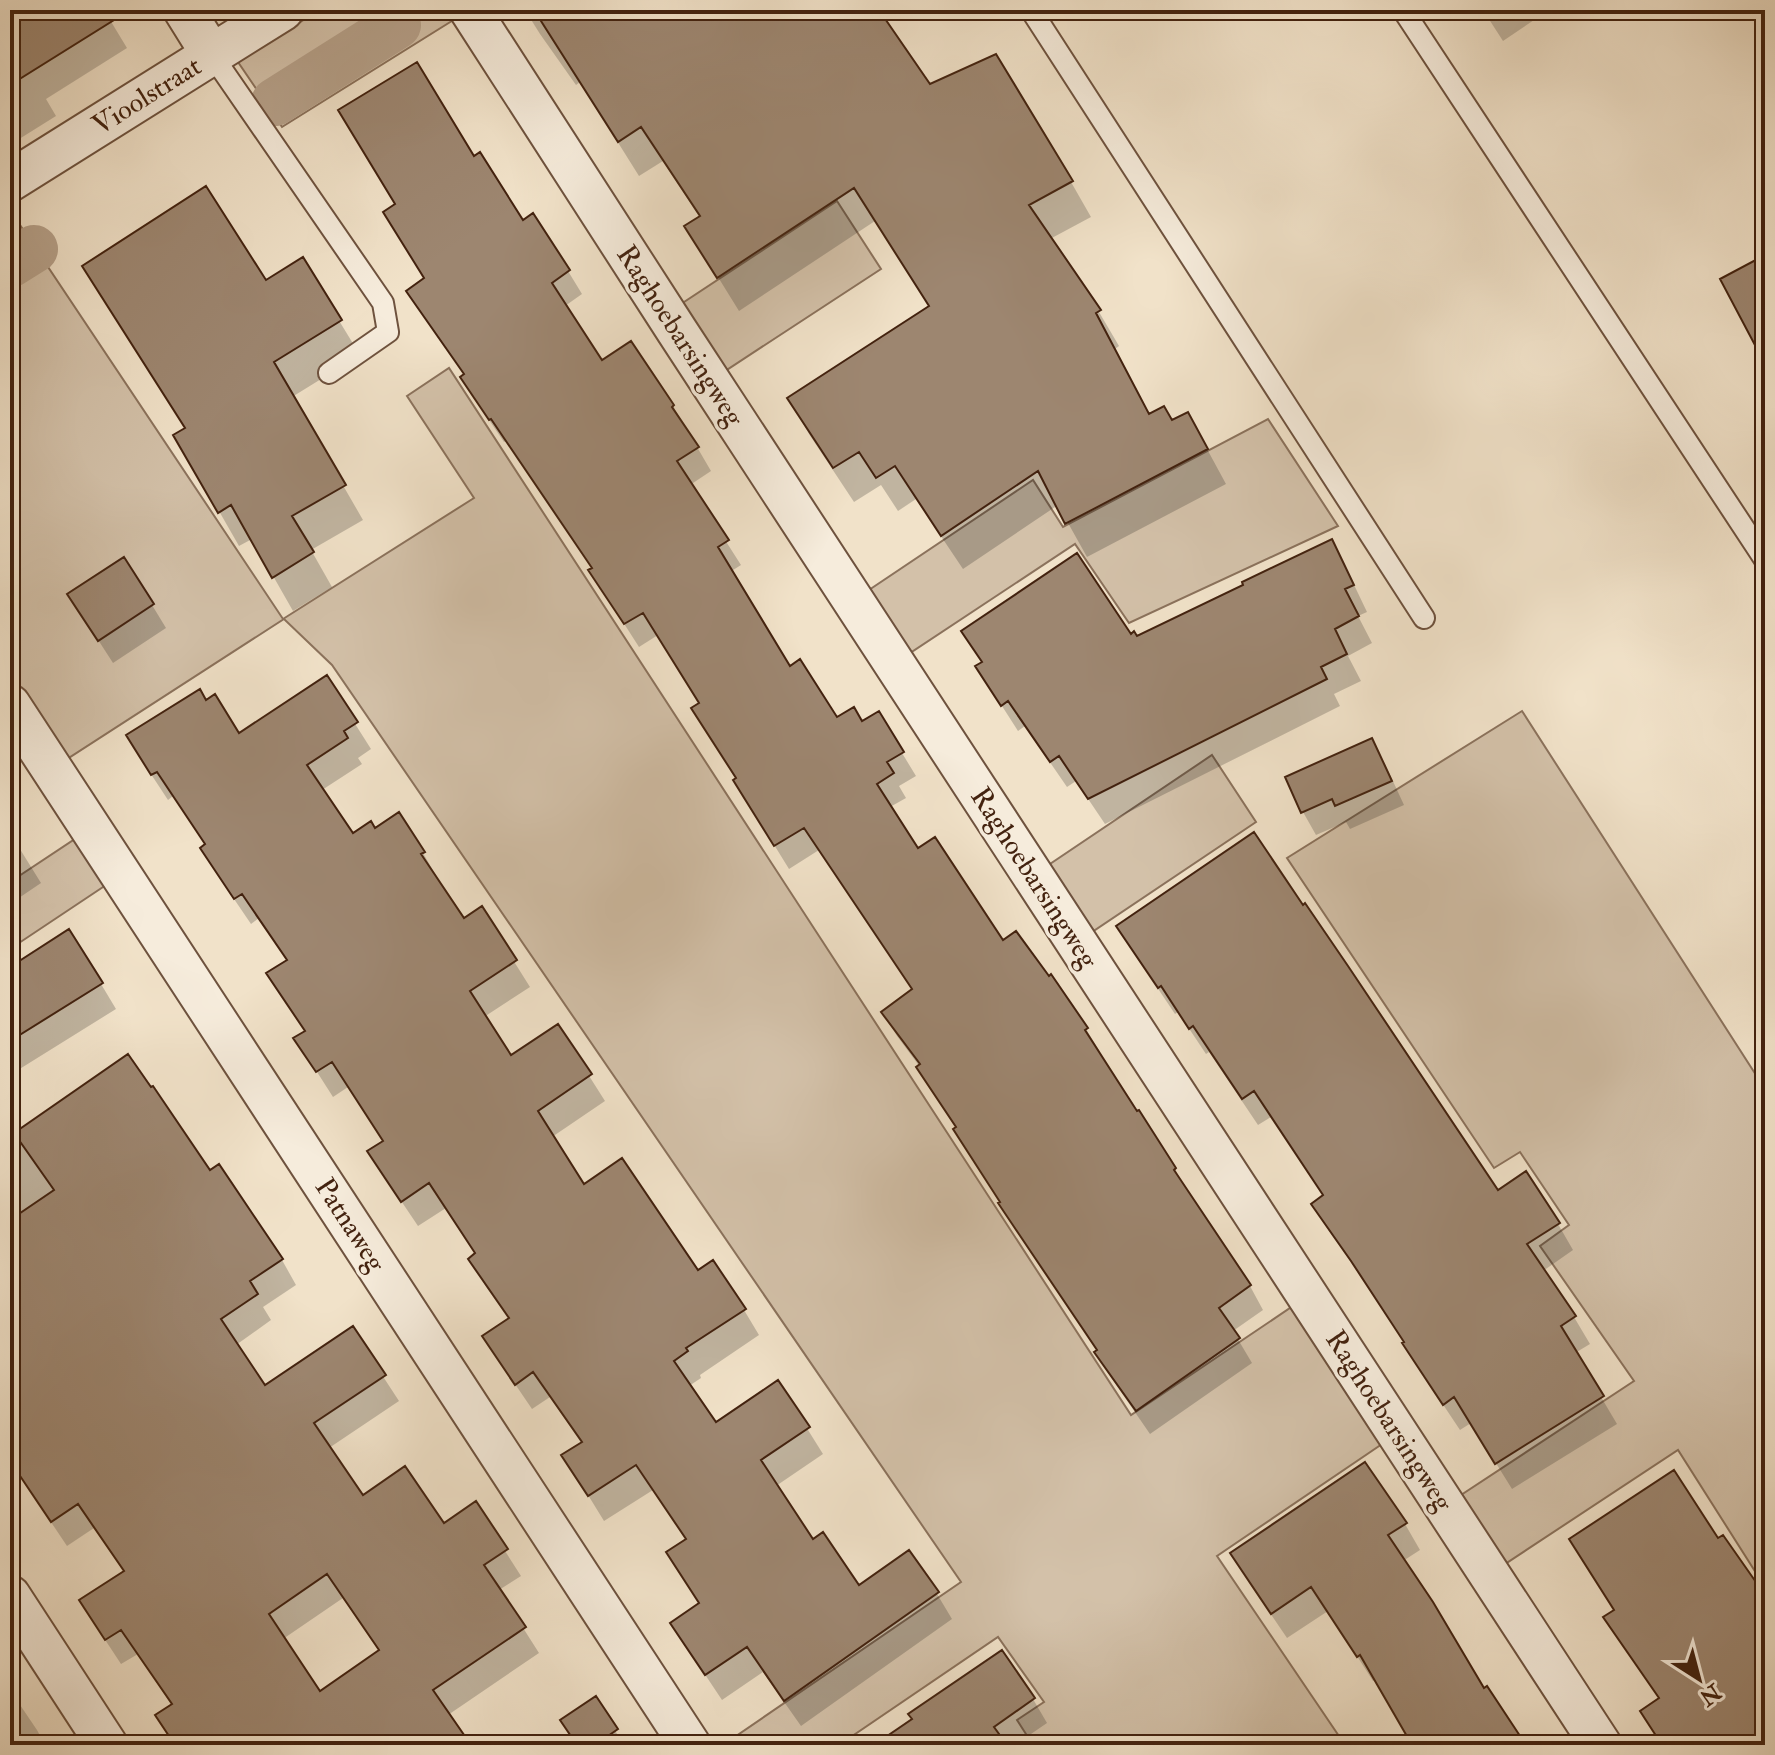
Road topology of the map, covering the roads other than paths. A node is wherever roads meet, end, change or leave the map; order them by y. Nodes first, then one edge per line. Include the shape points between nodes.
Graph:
1 (184, 10) edge
2 (283, 10) edge
3 (470, 10) edge
4 (1031, 10) edge
5 (1403, 10) edge
6 (212, 55) junction
7 (10, 181) edge
8 (329, 373) dead end
9 (1765, 560) edge
10 (1424, 618) dead end
11 (10, 705) edge
12 (10, 1596) edge
13 (107, 1745) edge
14 (690, 1745) edge
15 (1601, 1745) edge

1 - 6 street
2 - 6 street, Vioolstraat
3 - 15 street, Raghoebarsingweg
4 - 10 lane
5 - 9 lane
6 - 7 street, Vioolstraat
6 - 8 lane via 383,303 388,332
11 - 14 street, Patnaweg
12 - 13 street

